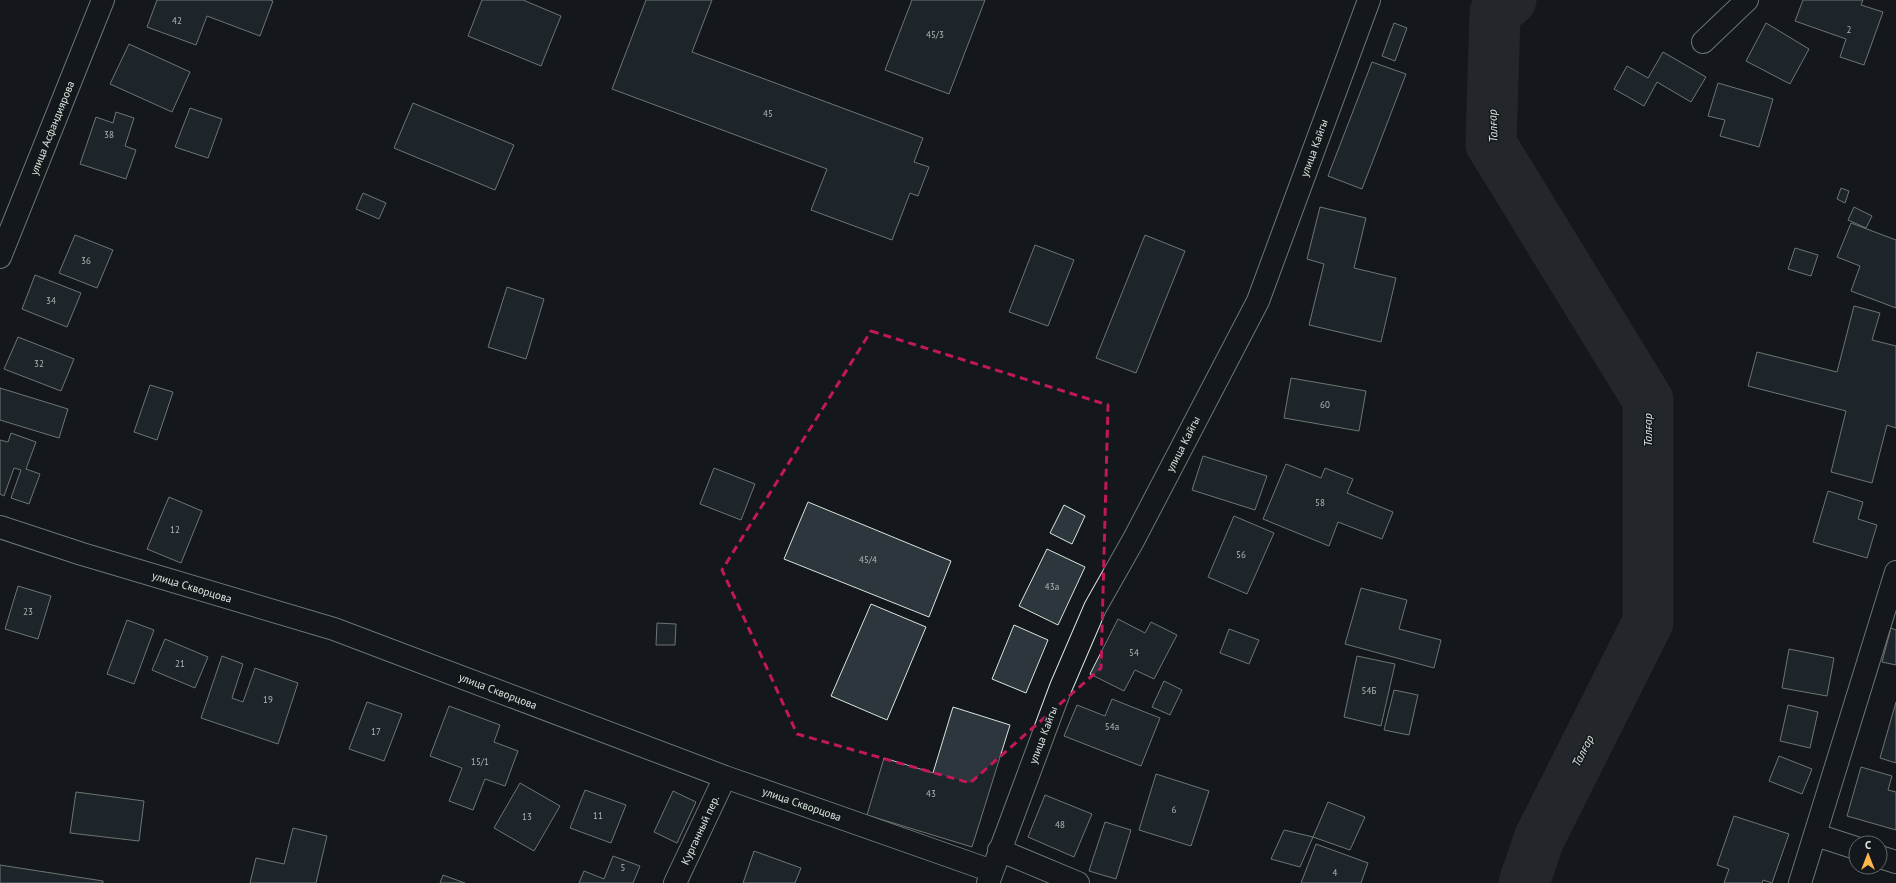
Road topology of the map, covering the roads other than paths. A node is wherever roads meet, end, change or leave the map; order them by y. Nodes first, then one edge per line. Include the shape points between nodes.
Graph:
1 (103, 0) edge
2 (1369, 0) edge
3 (1747, 0) edge
4 (1703, 42) dead end
5 (0, 257) edge
6 (0, 527) edge
7 (1896, 572) edge
8 (725, 777) junction
9 (1816, 835) junction
10 (1848, 845) edge
11 (999, 850) junction
12 (990, 877) edge
13 (675, 883) edge
14 (1078, 883) edge
15 (1800, 883) edge

1 - 5 street, улица Асфандиярова
2 - 11 street, улица Кайгы via 1258,301 1134,539 1095,608 1061,687
3 - 4 street
6 - 8 street, улица Скворцова via 334,629
7 - 9 street
8 - 12 street, улица Скворцова
8 - 13 street, Курганный пер.
9 - 10 street
9 - 15 street
11 - 12 street, улица Кайгы
11 - 14 street

